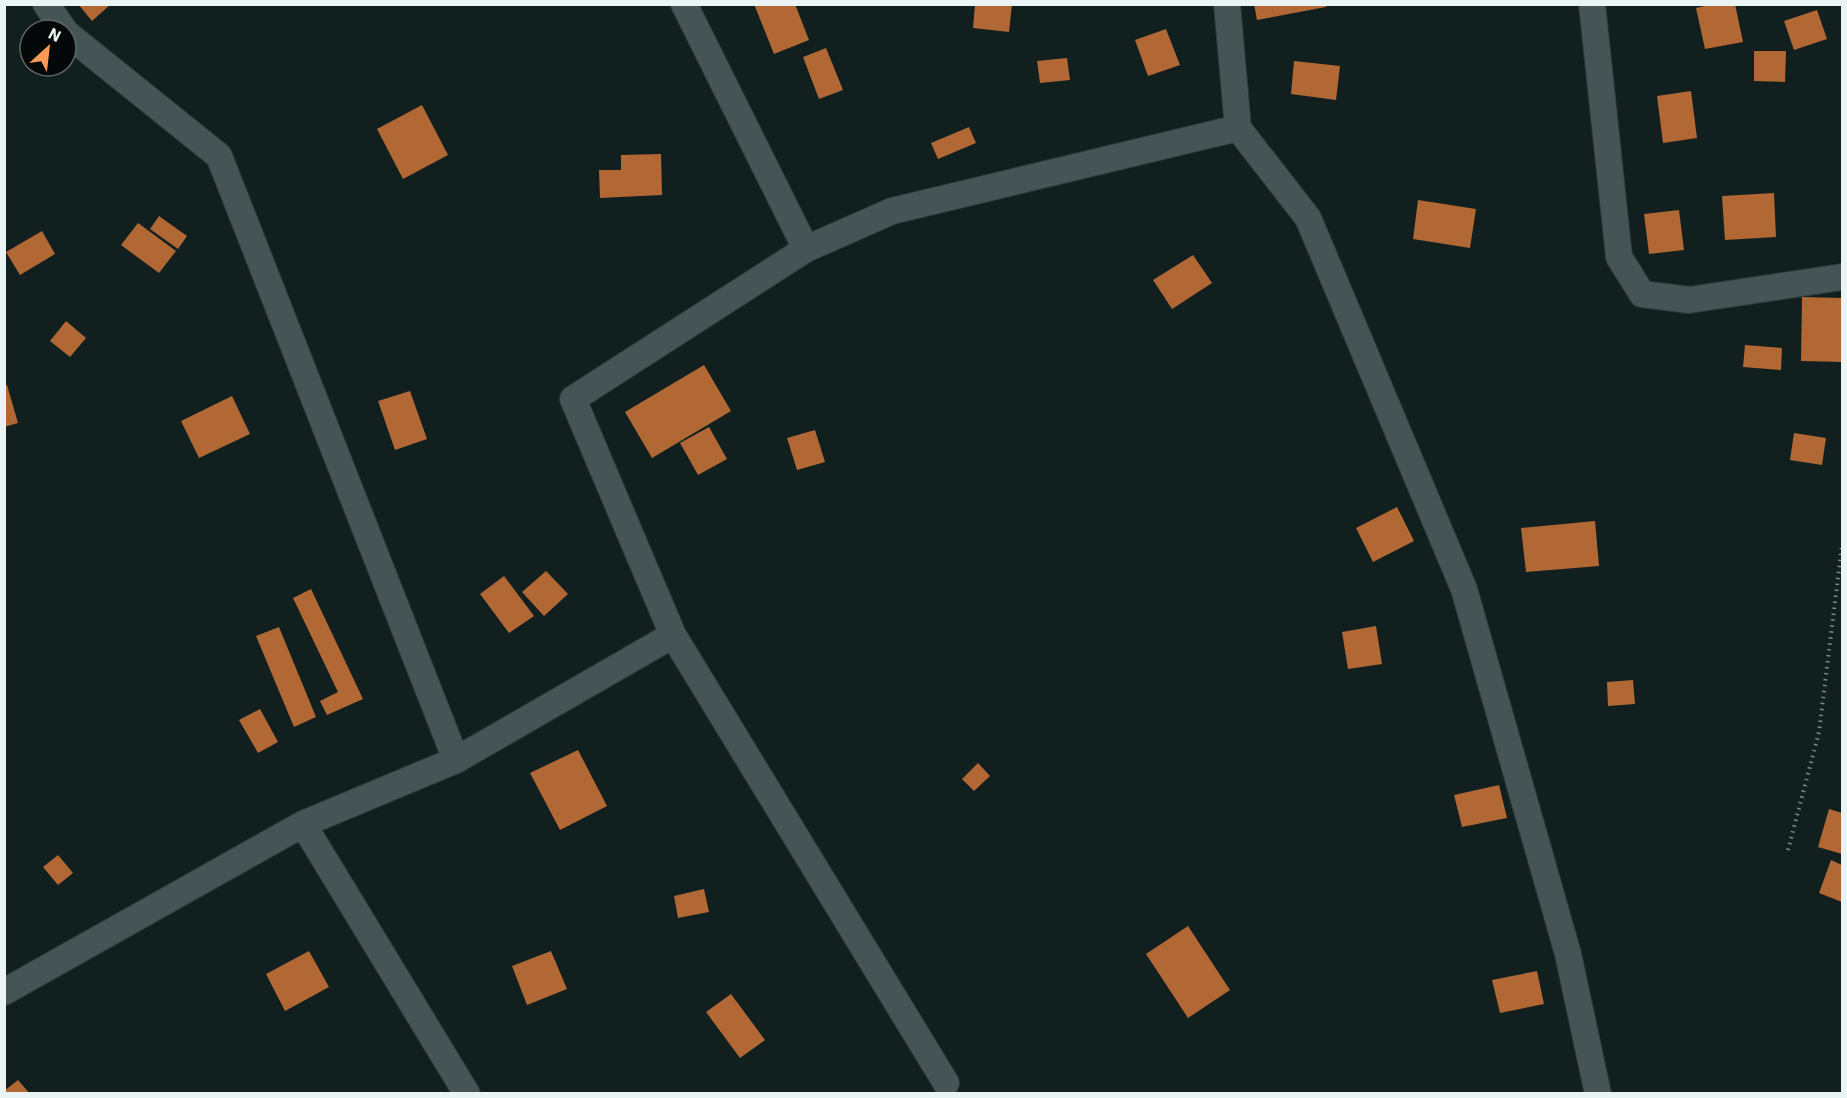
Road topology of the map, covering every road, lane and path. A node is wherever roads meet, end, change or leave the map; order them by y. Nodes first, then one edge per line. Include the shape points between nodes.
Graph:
1 (46, 4) edge
2 (684, 4) edge
3 (1227, 4) edge
4 (1592, 4) edge
5 (56, 18) edge
6 (78, 42) edge
7 (1238, 128) junction
8 (806, 249) junction
9 (1842, 277) edge
10 (1842, 545) edge
11 (673, 635) junction
12 (456, 760) junction
13 (303, 824) junction
14 (1788, 850) dead end
15 (4, 992) edge
16 (946, 1083) dead end
17 (467, 1094) edge
18 (1598, 1094) edge

1 - 5 street
2 - 8 street
3 - 7 street
4 - 9 street via 1619,257 1642,294 1689,300
6 - 12 street via 219,156
7 - 8 street via 892,211
7 - 18 street via 1308,218 1464,589 1568,954
8 - 11 street via 573,399
10 - 14 path via 1819,732
11 - 12 street
11 - 16 street
12 - 13 street
13 - 15 street
13 - 17 street

